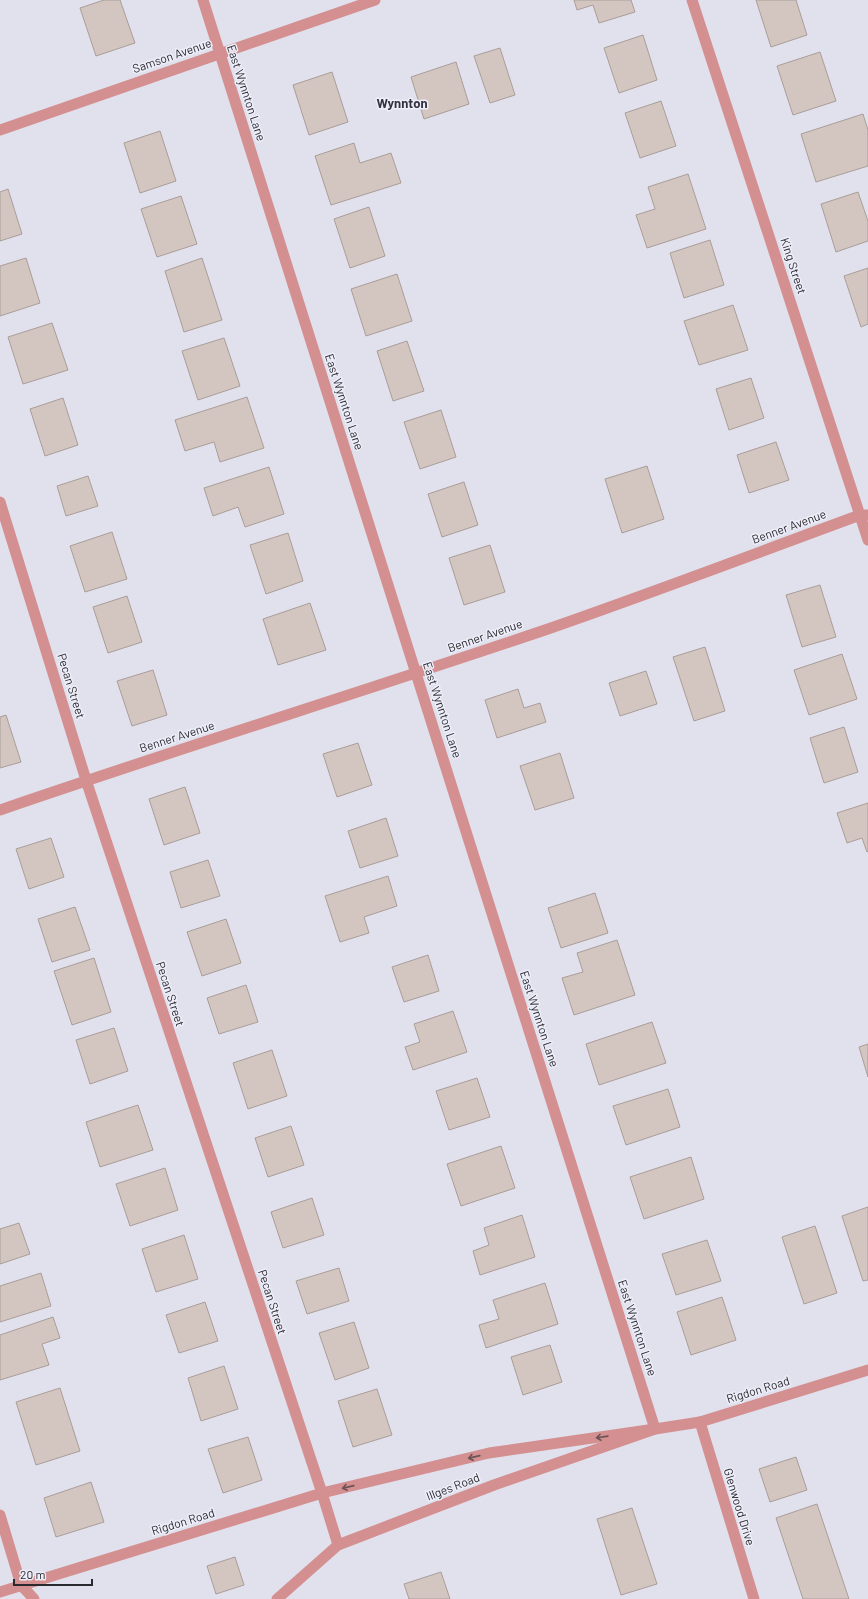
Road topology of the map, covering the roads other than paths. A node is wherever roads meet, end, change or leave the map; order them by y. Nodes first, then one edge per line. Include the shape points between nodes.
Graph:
1 (203, 0) edge
2 (375, 0) edge
3 (692, 0) edge
4 (219, 53) junction
5 (0, 130) edge
6 (0, 502) edge
7 (864, 515) edge
8 (868, 540) edge
9 (416, 673) junction
10 (86, 780) junction
11 (0, 810) edge
12 (868, 1370) edge
13 (700, 1422) junction
14 (655, 1429) junction
15 (322, 1493) junction
16 (0, 1515) edge
17 (338, 1545) junction
18 (21, 1585) junction
19 (0, 1592) edge
20 (34, 1599) edge
21 (276, 1599) edge
22 (754, 1599) edge

1 - 4 street, East Wynnton Lane
2 - 4 street, Samson Avenue
3 - 7 street, King Street
4 - 5 street, Samson Avenue
4 - 9 street, East Wynnton Lane
6 - 10 street, Pecan Street
7 - 8 street, King Street
7 - 9 street, Benner Avenue via 545,630
9 - 10 street, Benner Avenue
9 - 14 street, East Wynnton Lane
10 - 11 street, Benner Avenue
10 - 15 street, Pecan Street
12 - 13 street, Rigdon Road
13 - 14 street, Rigdon Road
13 - 22 street, Glenwood Drive
14 -> 15 street, Rigdon Road via 489,1453
14 - 17 street, Illges Road
15 - 17 street
15 - 18 street, Rigdon Road
16 - 18 street
17 - 21 street, Illges Road
18 - 19 street, Rigdon Road
18 - 20 street

